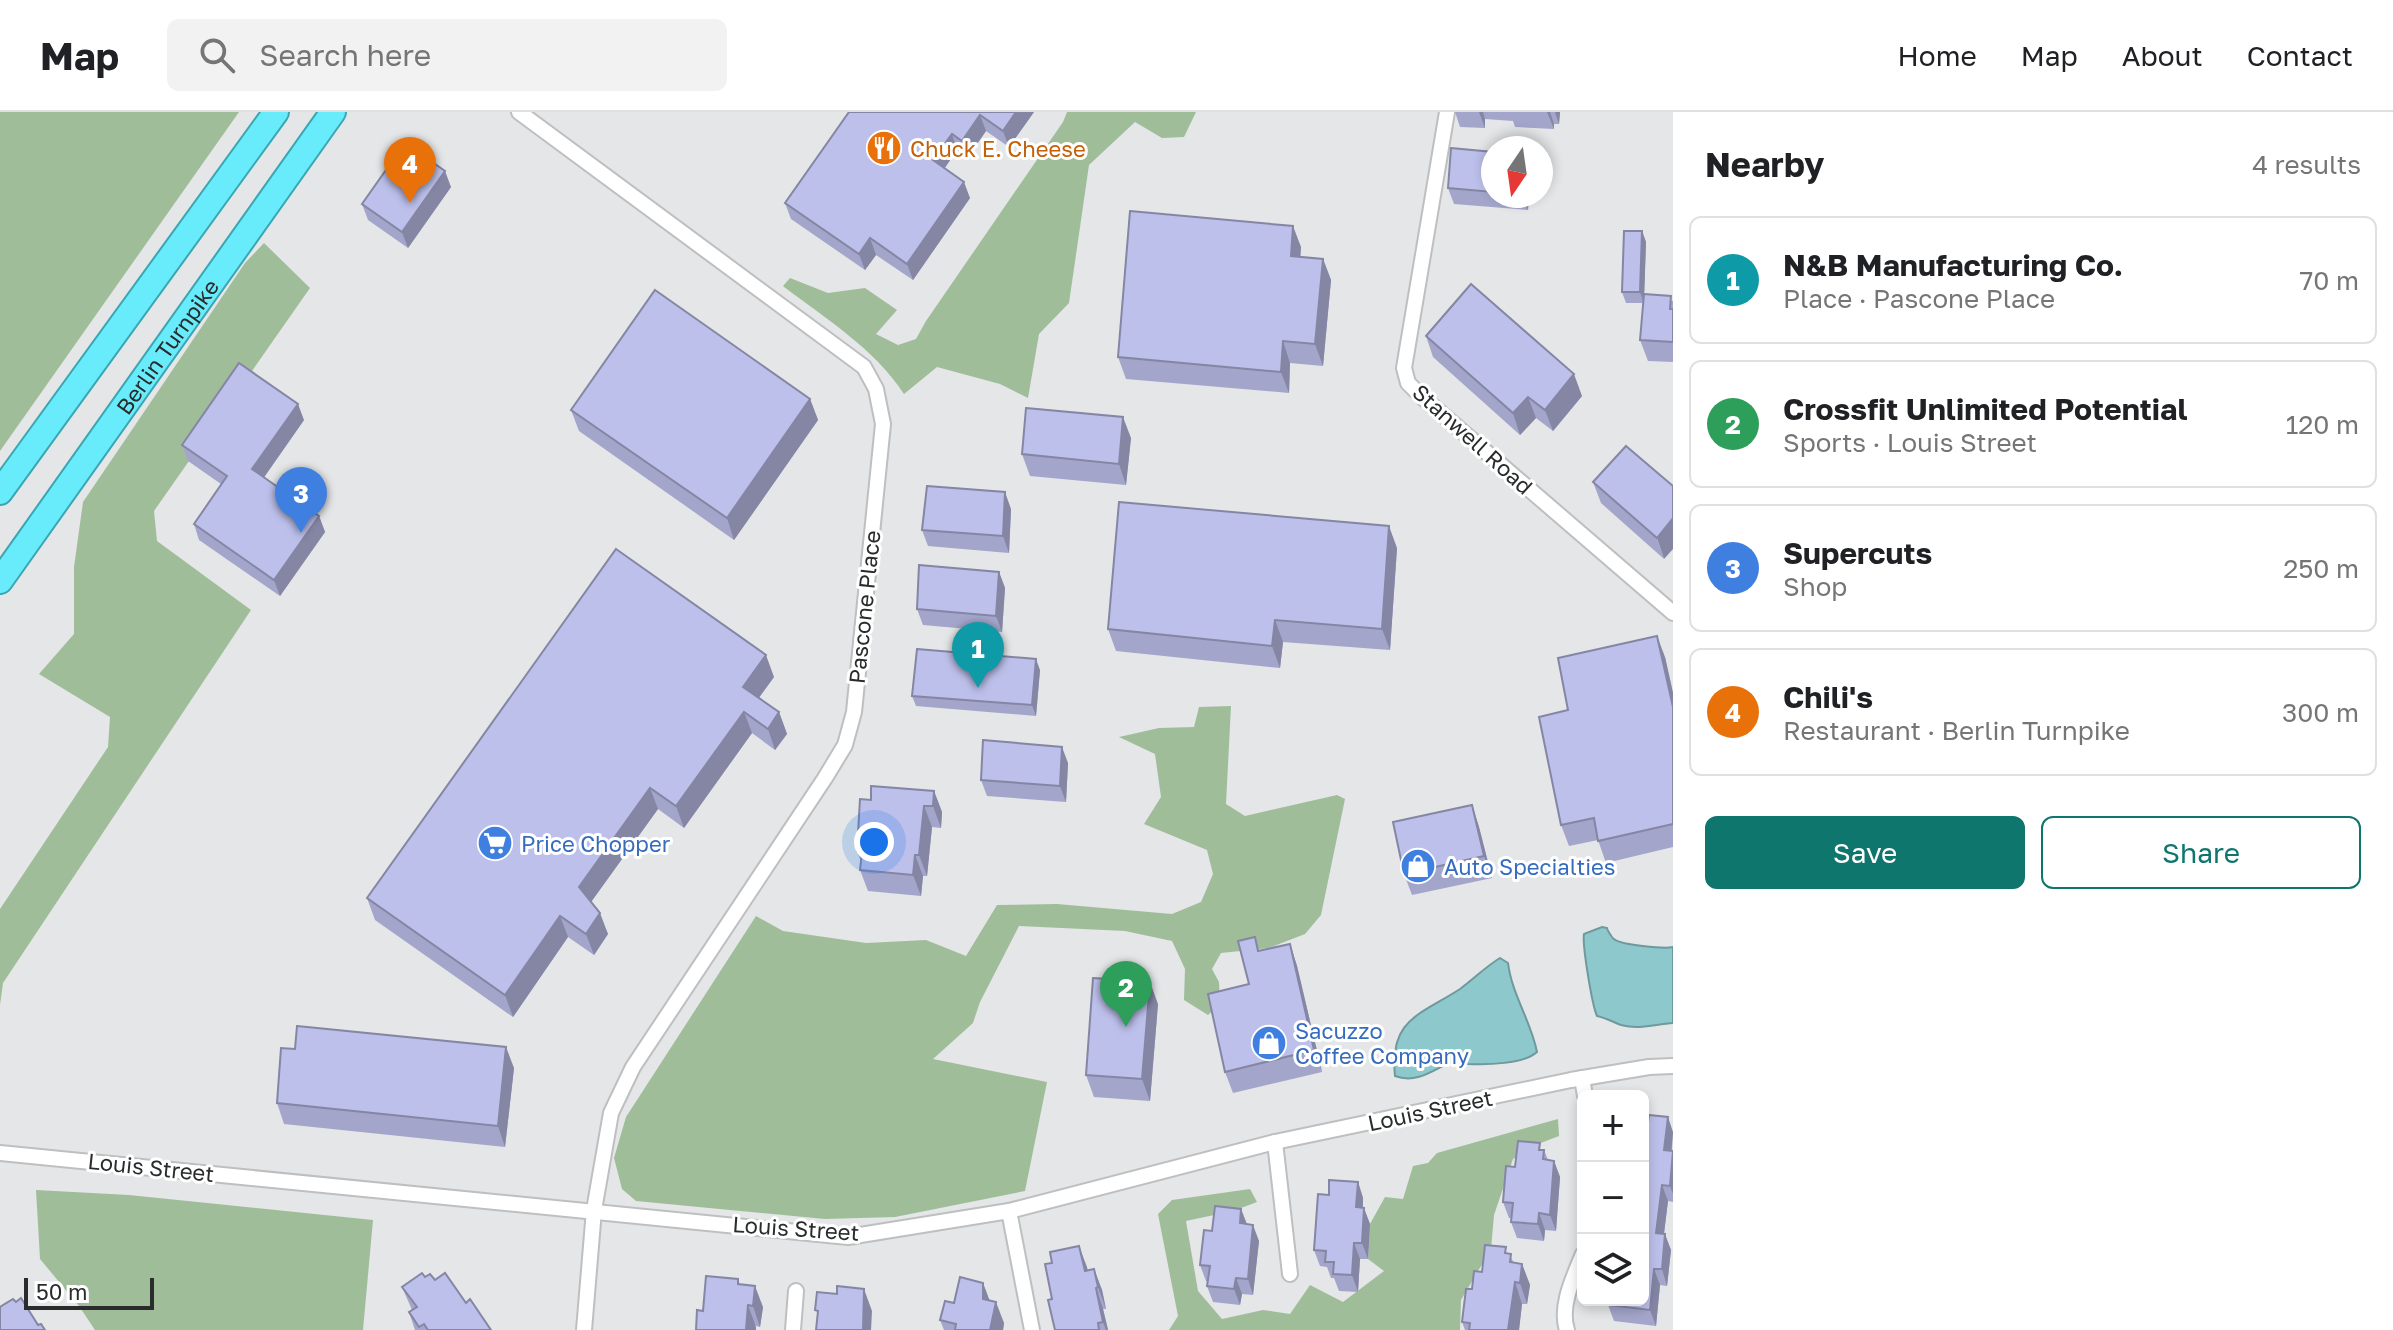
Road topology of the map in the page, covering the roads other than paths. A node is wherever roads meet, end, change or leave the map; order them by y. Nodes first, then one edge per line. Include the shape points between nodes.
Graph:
1 (276, 112) edge
2 (333, 112) edge
3 (519, 112) edge
4 (1447, 112) edge
5 (0, 492) edge
6 (0, 581) edge
7 (1673, 613) edge
8 (1673, 1066) edge
9 (1582, 1078) junction
10 (1584, 1090) edge
11 (1275, 1142) junction
12 (0, 1153) edge
13 (594, 1210) junction
14 (1009, 1211) junction
15 (1577, 1269) edge
16 (1290, 1274) dead end
17 (796, 1291) dead end
18 (584, 1330) edge
19 (793, 1330) edge
20 (1032, 1330) edge
21 (1567, 1330) edge

1 - 5 highway
2 - 6 highway, Berlin Turnpike
3 - 13 street, Pascone Place via 864,367 876,389 883,424 854,712 845,745 633,1067 611,1113
4 - 7 street, Stanwell Road via 1404,375 1433,406
8 - 9 street, Louis Street
9 - 10 street
9 - 11 street, Louis Street
11 - 14 street, Louis Street
11 - 16 street
12 - 13 street, Louis Street
13 - 14 street, Louis Street via 848,1237
13 - 18 street, Pascone Place
14 - 20 street
15 - 21 street via 1564,1321
17 - 19 street

